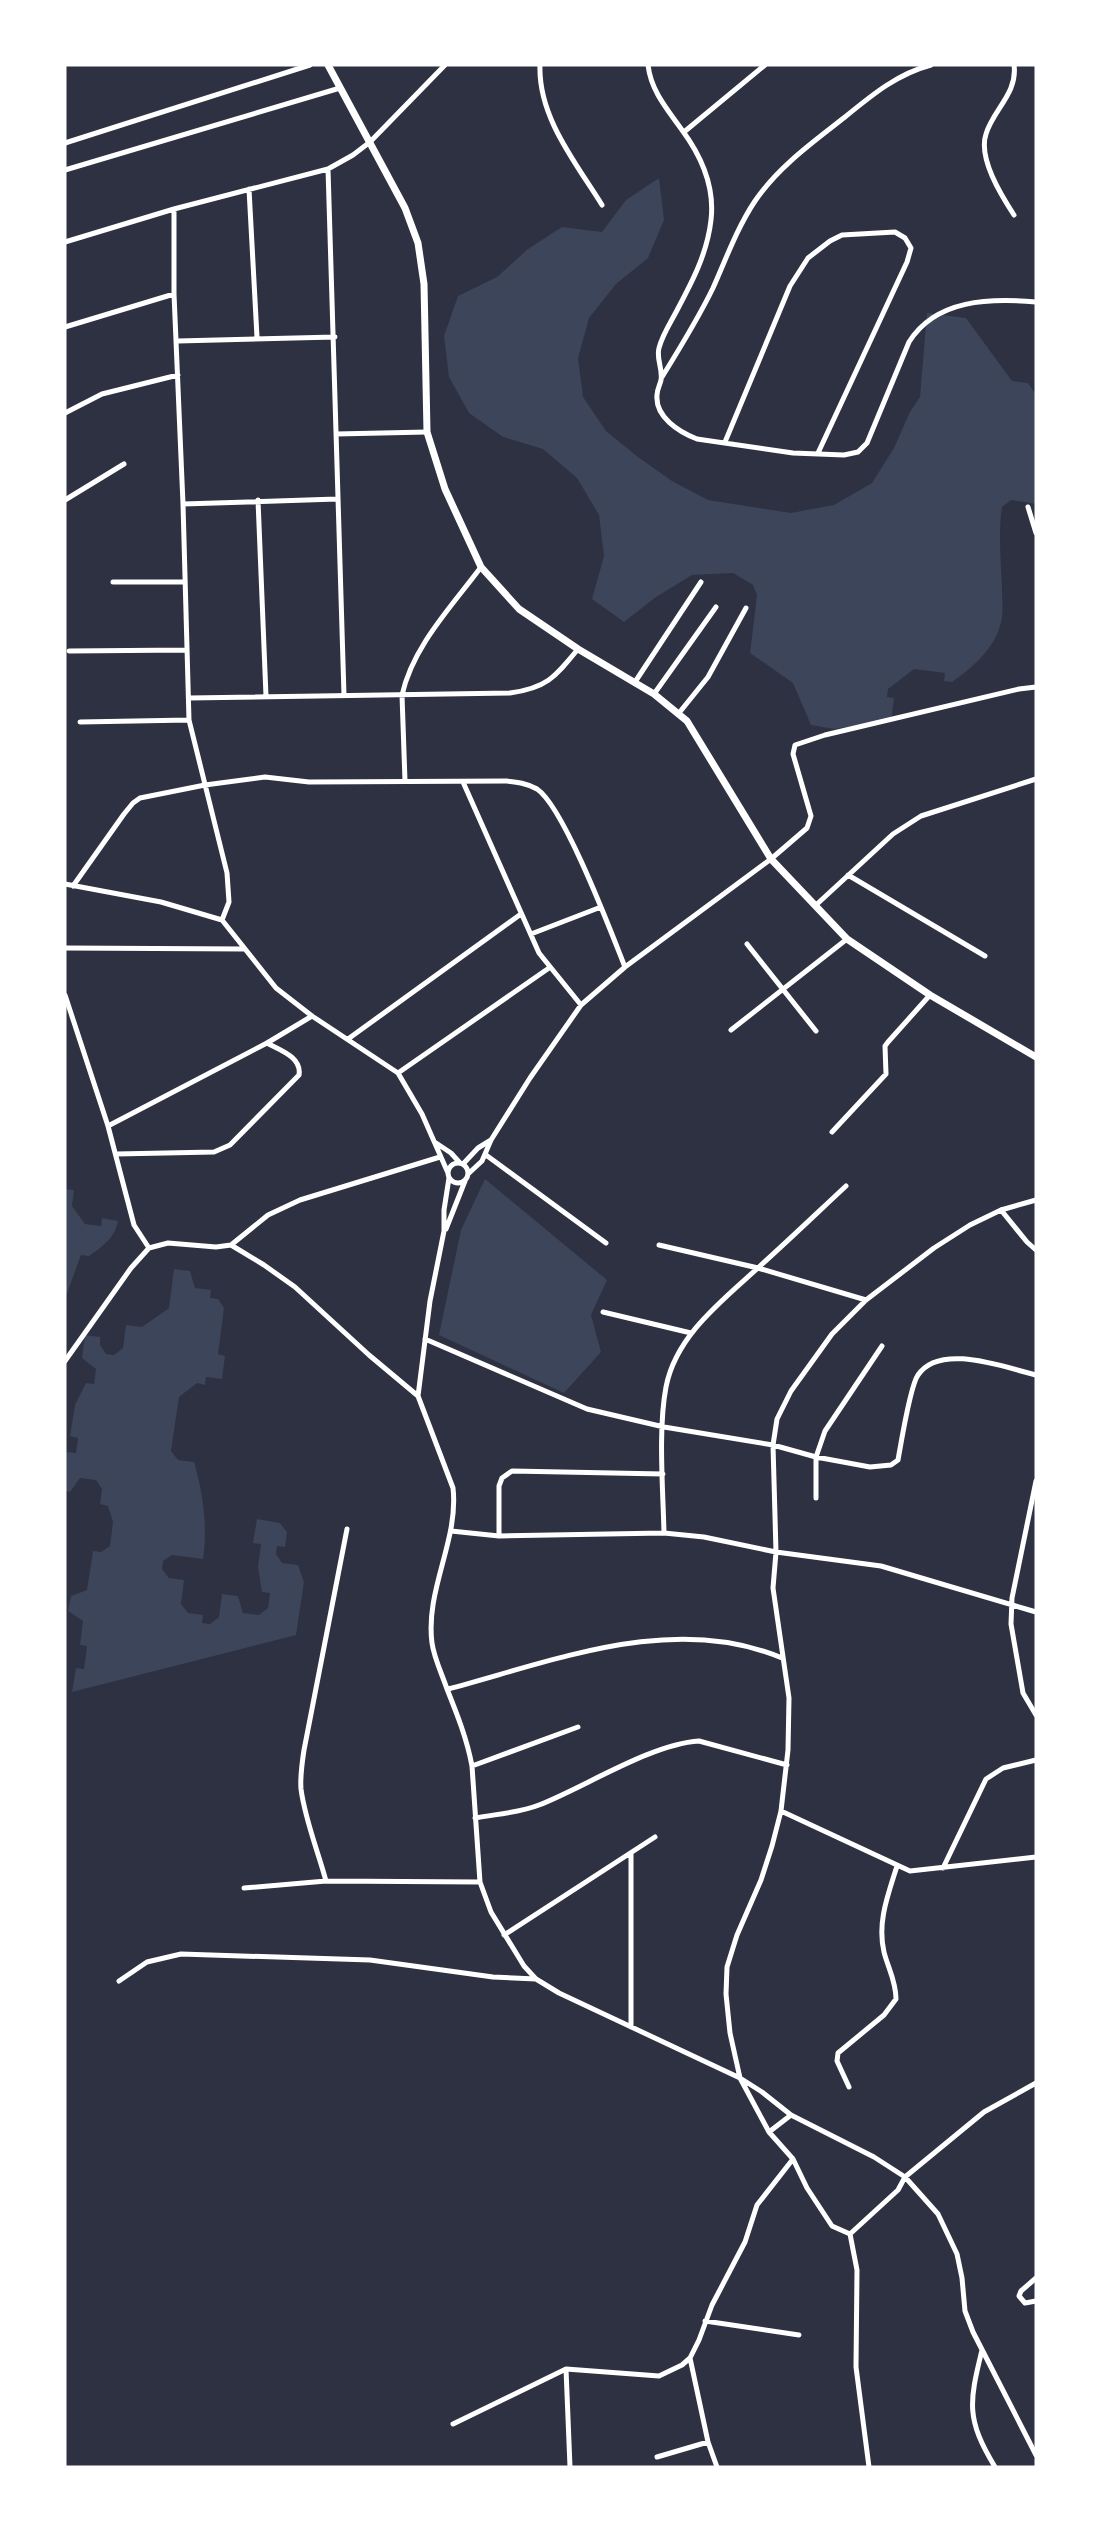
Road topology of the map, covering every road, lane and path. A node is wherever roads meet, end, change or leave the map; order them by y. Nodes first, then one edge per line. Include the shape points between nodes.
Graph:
1 (310, 65) edge
2 (328, 65) edge
3 (445, 65) edge
4 (540, 65) edge
5 (648, 65) edge
6 (765, 65) edge
7 (931, 65) edge
8 (1014, 65) edge
9 (340, 88) junction
10 (684, 132) junction
11 (370, 142) junction
12 (65, 143) edge
13 (328, 169) junction
14 (65, 170) edge
15 (249, 189) junction
16 (602, 205) dead end
17 (174, 209) junction
18 (1014, 215) dead end
19 (65, 242) edge
20 (174, 294) junction
21 (1036, 302) edge
22 (65, 327) edge
23 (257, 337) junction
24 (335, 337) junction
25 (177, 341) junction
26 (178, 375) junction
27 (662, 377) junction
28 (65, 413) edge
29 (427, 432) junction
30 (336, 434) junction
31 (725, 442) junction
32 (818, 453) junction
33 (124, 464) dead end
34 (337, 499) junction
35 (65, 500) edge
36 (258, 500) junction
37 (183, 504) junction
38 (1028, 507) dead end
39 (1036, 533) edge
40 (481, 567) junction
41 (113, 582) dead end
42 (185, 582) junction
43 (701, 582) dead end
44 (716, 607) dead end
45 (746, 608) dead end
46 (578, 649) junction
47 (187, 650) junction
48 (69, 651) dead end
49 (635, 682) junction
50 (1036, 687) edge
51 (654, 694) junction
52 (344, 695) junction
53 (402, 695) junction
54 (266, 696) junction
55 (189, 698) junction
56 (679, 713) junction
57 (188, 720) junction
58 (80, 722) dead end
59 (1036, 779) edge
60 (404, 781) junction
61 (463, 782) junction
62 (205, 785) junction
63 (771, 859) junction
64 (848, 875) junction
65 (65, 884) edge
66 (73, 886) junction
67 (817, 905) junction
68 (601, 907) junction
69 (521, 914) junction
70 (222, 920) junction
71 (531, 934) junction
72 (847, 939) junction
73 (747, 944) dead end
74 (65, 948) edge
75 (245, 949) junction
76 (985, 956) dead end
77 (625, 967) junction
78 (549, 968) junction
79 (783, 988) junction
80 (65, 995) edge
81 (930, 995) junction
82 (581, 1005) junction
83 (312, 1016) junction
84 (731, 1030) dead end
85 (816, 1031) dead end
86 (348, 1039) junction
87 (267, 1043) junction
88 (1036, 1057) edge
89 (398, 1073) junction
90 (108, 1126) junction
91 (832, 1132) dead end
92 (491, 1140) junction
93 (436, 1143) junction
94 (116, 1154) junction
95 (486, 1155) junction
96 (440, 1157) junction
97 (462, 1164) junction
98 (449, 1175) junction
99 (466, 1178) junction
100 (846, 1186) dead end
101 (1036, 1200) edge
102 (1001, 1210) junction
103 (444, 1231) junction
104 (606, 1243) dead end
105 (231, 1245) junction
106 (659, 1245) dead end
107 (149, 1248) junction
108 (1036, 1250) edge
109 (758, 1268) junction
110 (866, 1300) junction
111 (603, 1312) dead end
112 (691, 1333) junction
113 (425, 1339) junction
114 (882, 1346) dead end
115 (65, 1361) edge
116 (1036, 1375) edge
117 (418, 1396) junction
118 (664, 1427) junction
119 (773, 1445) junction
120 (816, 1457) junction
121 (663, 1474) junction
122 (1036, 1481) edge
123 (816, 1498) dead end
124 (347, 1529) dead end
125 (451, 1531) junction
126 (664, 1532) junction
127 (499, 1536) junction
128 (776, 1552) junction
129 (1011, 1606) junction
130 (1036, 1612) edge
131 (782, 1658) junction
132 (448, 1689) junction
133 (1036, 1715) edge
134 (578, 1727) dead end
135 (1036, 1760) edge
136 (787, 1765) junction
137 (472, 1766) junction
138 (781, 1811) junction
139 (475, 1818) junction
140 (655, 1838) dead end
141 (631, 1853) junction
142 (1036, 1857) edge
143 (897, 1866) junction
144 (943, 1868) junction
145 (326, 1881) junction
146 (480, 1882) junction
147 (244, 1888) dead end
148 (504, 1935) junction
149 (536, 1979) junction
150 (119, 1981) dead end
151 (632, 2027) junction
152 (740, 2078) junction
153 (1036, 2083) edge
154 (849, 2087) dead end
155 (791, 2115) junction
156 (769, 2132) junction
157 (793, 2159) junction
158 (905, 2177) junction
159 (850, 2234) junction
160 (1036, 2278) edge
161 (1036, 2301) edge
162 (705, 2321) junction
163 (799, 2336) dead end
164 (982, 2350) junction
165 (690, 2358) junction
166 (566, 2368) junction
167 (453, 2424) dead end
168 (708, 2442) junction
169 (1036, 2455) edge
170 (657, 2457) dead end
171 (570, 2467) edge
172 (718, 2467) edge
173 (869, 2467) edge
174 (995, 2467) edge

1 - 12 street
2 - 9 street
3 - 11 street
4 - 16 street via 544,99 558,133
5 - 10 street via 664,107
6 - 10 street
7 - 27 street via 878,90 772,179 740,227 692,328
8 - 18 street via 1011,87 985,142 997,188
9 - 11 street
9 - 14 street
10 - 27 street via 708,175 711,219 701,264 658,349
11 - 13 street
11 - 29 street via 418,243
13 - 15 street
13 - 24 street
15 - 17 street
15 - 23 street
17 - 19 street
17 - 20 street
20 - 22 street
20 - 25 street
21 - 32 street via 988,302 943,310 927,320 909,342 867,443 844,456
23 - 24 street
23 - 25 street
24 - 30 street
25 - 26 street
26 - 28 street via 102,394
26 - 37 street
27 - 31 street via 656,399 665,419 686,435
29 - 30 street
29 - 40 street via 444,489
30 - 34 street
31 - 32 street
31 - 32 street via 790,286 808,258 842,236 895,232 910,244 911,252
33 - 35 street
34 - 36 street
34 - 52 street
36 - 37 street
36 - 54 street
37 - 42 street
38 - 39 street
40 - 46 street via 519,609
40 - 53 street via 424,643
41 - 42 street
42 - 47 street
43 - 49 street
44 - 51 street
45 - 56 street via 708,677
46 - 49 street
46 - 53 street via 554,678 530,690
47 - 48 street
47 - 55 street
49 - 51 street
50 - 63 street via 795,745 793,754 811,816 807,828
51 - 56 street
52 - 53 street
52 - 54 street
53 - 60 street
54 - 55 street
55 - 57 street
56 - 63 street
57 - 58 street
57 - 62 street
59 - 64 street via 921,816 893,834
60 - 61 street
60 - 62 street via 309,782 265,777
61 - 68 street via 506,781 537,790 558,816
61 - 69 street
62 - 66 street via 136,800
62 - 70 street via 230,890
63 - 67 street
63 - 77 street
64 - 67 street
64 - 76 street
65 - 66 street
66 - 70 street via 161,902
67 - 72 street
68 - 71 street
68 - 77 street
69 - 71 street
69 - 86 street
70 - 75 street
71 - 78 street
72 - 79 street
72 - 81 street
73 - 79 street
74 - 75 street
75 - 83 street via 276,988
77 - 82 street
78 - 82 street
78 - 89 street
79 - 84 street
79 - 85 street
80 - 90 street
81 - 88 street
81 - 91 street via 888,1042 886,1074
82 - 92 street
83 - 86 street
83 - 87 street
86 - 89 street
87 - 90 street
87 - 94 street via 298,1063 299,1075 230,1145 214,1153
89 - 93 street
90 - 94 street
92 - 95 street
92 - 97 street
93 - 96 street
93 - 97 street
94 - 107 street via 134,1225
95 - 99 street
95 - 104 street
96 - 98 street
96 - 105 street via 300,1200 268,1215
97 - 98 street via 454,1164
97 - 99 street
98 - 99 street via 455,1183
98 - 103 street
99 - 103 street
100 - 109 street
101 - 102 street
102 - 108 street
102 - 110 street via 934,1248
103 - 113 street
105 - 107 street via 168,1242
105 - 117 street via 295,1287
106 - 109 street
107 - 115 street
109 - 110 street
109 - 112 street via 723,1297
110 - 119 street via 832,1334 791,1391 777,1419
111 - 112 street
112 - 118 street via 675,1358 666,1387
113 - 117 street
113 - 118 street via 587,1409
114 - 120 street via 825,1431
116 - 120 street via 957,1357 931,1364 916,1377 896,1462 870,1467
117 - 125 street via 453,1488
118 - 119 street
118 - 121 street
119 - 120 street
119 - 128 street
120 - 123 street
121 - 126 street
121 - 127 street via 512,1471 499,1486
122 - 129 street
124 - 145 street via 302,1771 306,1813
125 - 127 street
125 - 132 street via 434,1598 432,1626 436,1658
126 - 127 street
126 - 128 street
128 - 129 street via 881,1566
128 - 131 street via 773,1588
129 - 130 street
129 - 133 street via 1023,1693
131 - 132 street via 717,1640 621,1643
131 - 136 street via 789,1698
132 - 137 street
134 - 137 street
135 - 144 street via 1003,1768 986,1779
136 - 138 street
136 - 139 street via 689,1742 537,1806
137 - 139 street
138 - 143 street
138 - 152 street via 761,1880 727,1967 730,2033
139 - 146 street
140 - 141 street
141 - 148 street
141 - 151 street
142 - 144 street
143 - 144 street via 909,1871
143 - 154 street via 881,1922 896,1999 838,2053
145 - 146 street
145 - 147 street
146 - 148 street
148 - 149 street
149 - 150 street via 370,1959 181,1954 147,1962
149 - 151 street
151 - 152 street
152 - 155 street
152 - 156 street
153 - 158 street via 984,2112
155 - 156 street
155 - 158 street
156 - 157 street
157 - 159 street via 832,2226
157 - 162 street via 757,2205 745,2242
158 - 159 street via 898,2190
158 - 164 street via 938,2214 957,2254 965,2311
159 - 173 street via 857,2270 856,2367
160 - 161 street via 1020,2296 1025,2303
162 - 163 street
162 - 165 street
164 - 169 street
164 - 174 street via 972,2390 972,2417
165 - 166 street via 659,2376
165 - 168 street
166 - 167 street
166 - 171 street
168 - 170 street
168 - 172 street

